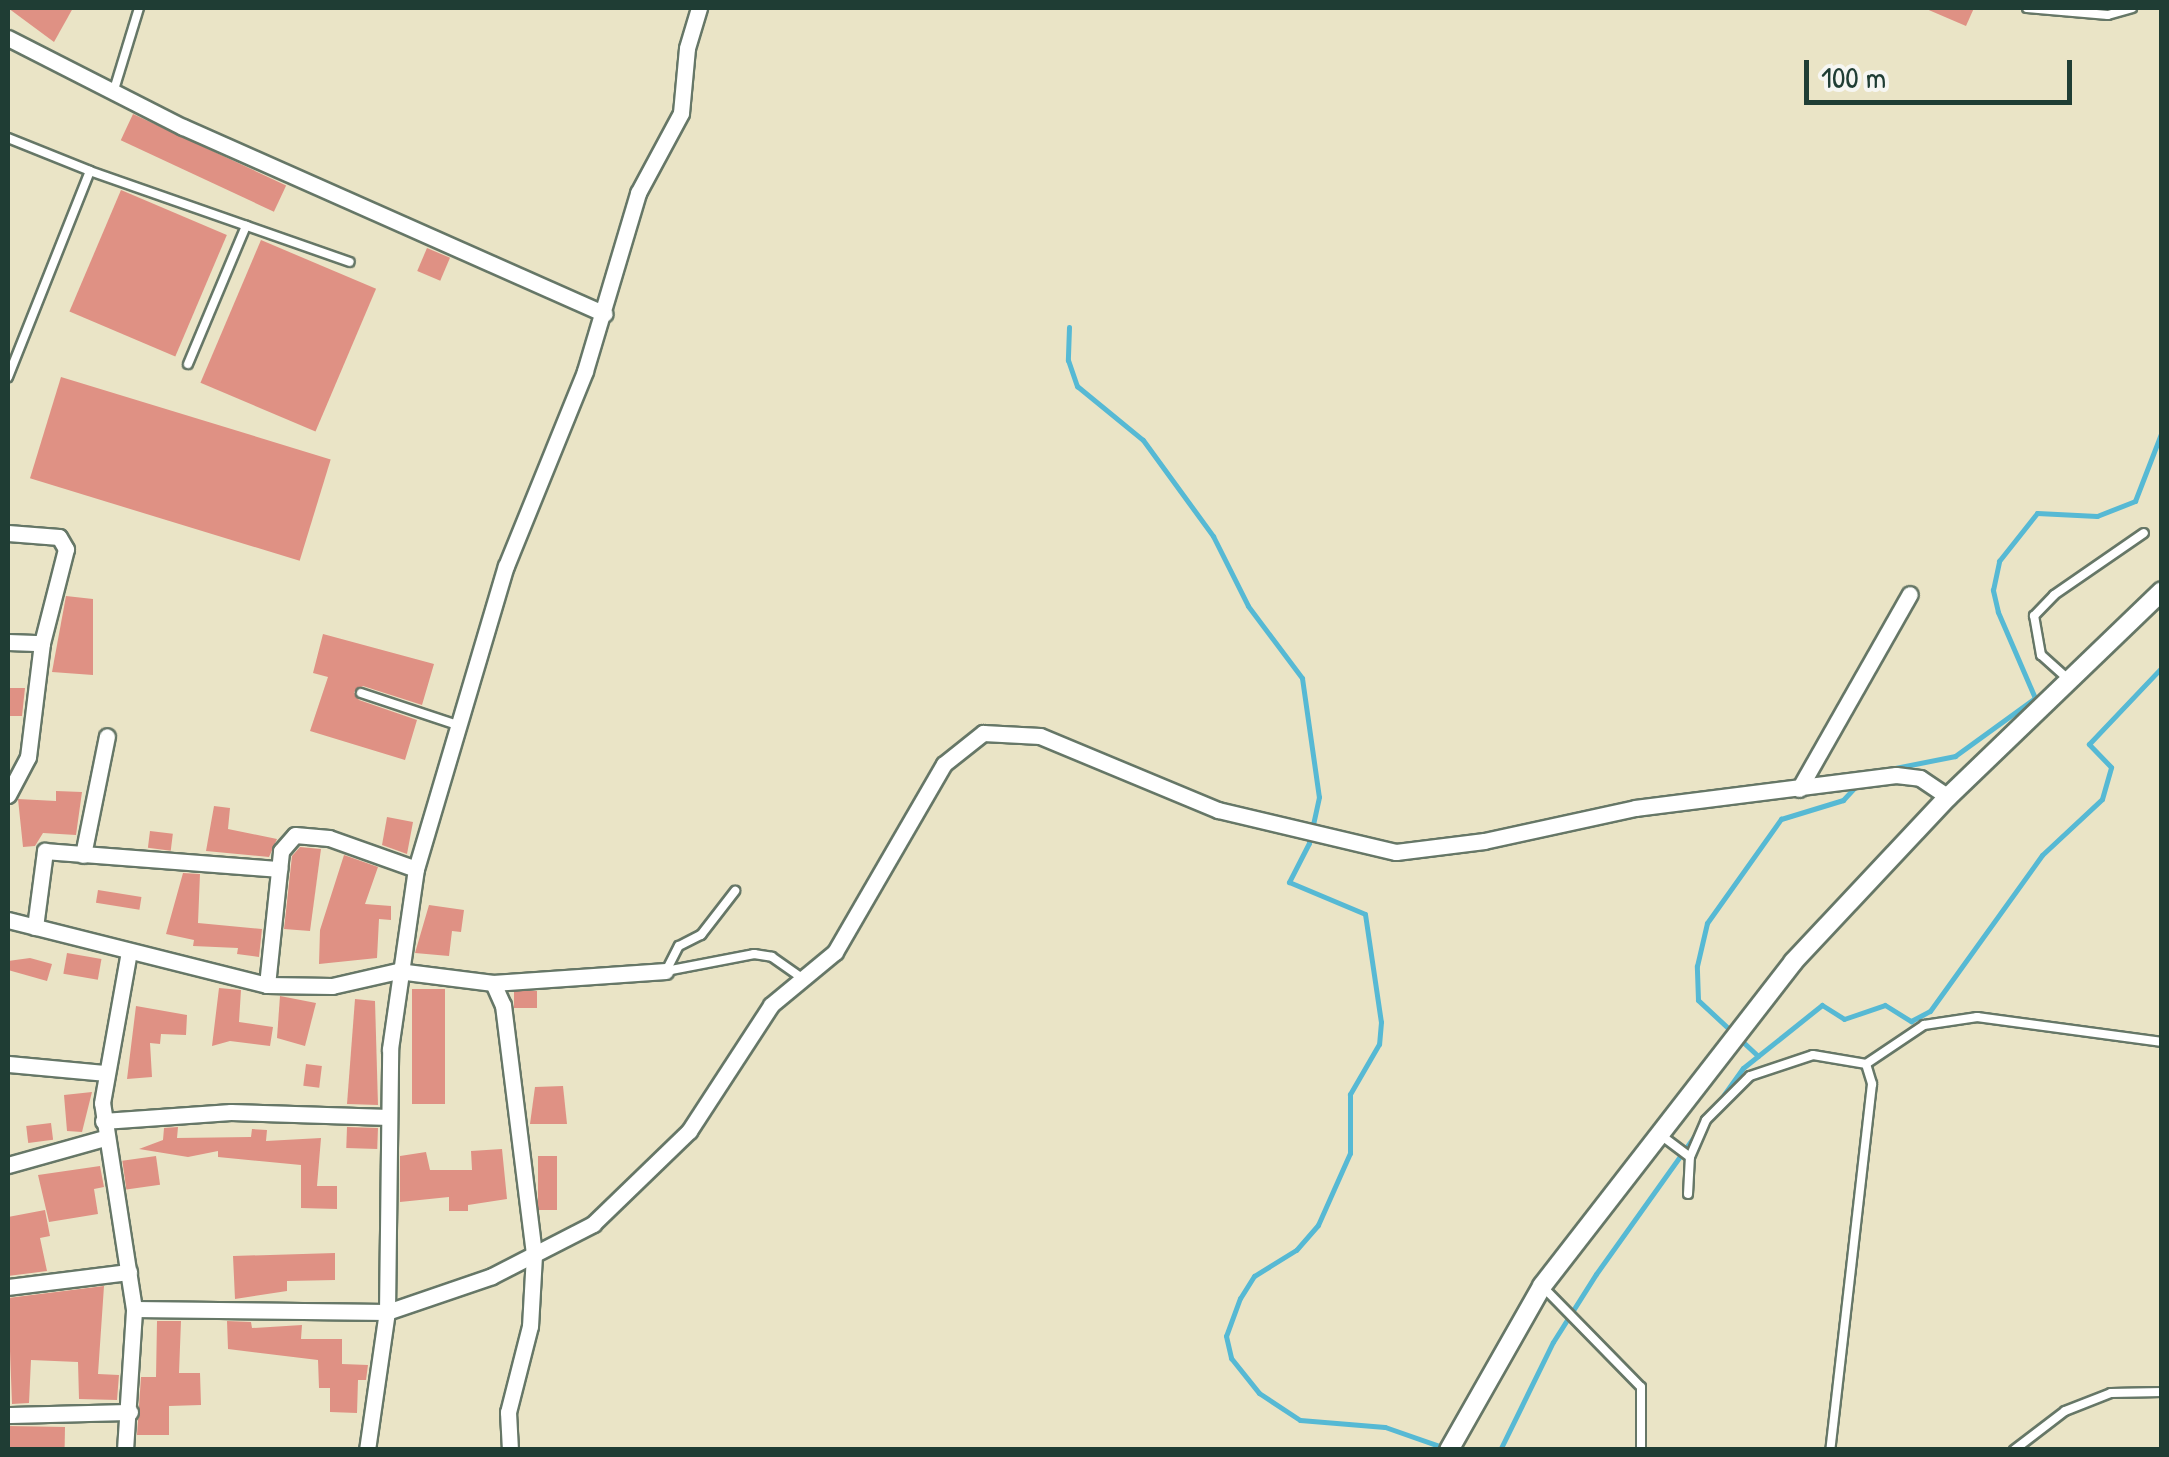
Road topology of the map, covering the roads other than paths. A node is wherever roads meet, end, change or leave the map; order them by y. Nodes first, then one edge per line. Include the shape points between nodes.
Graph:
1 (139, 8) edge
2 (699, 8) edge
3 (2027, 8) edge
4 (2132, 8) edge
5 (8, 38) edge
6 (113, 93) junction
7 (8, 138) edge
8 (90, 171) junction
9 (246, 226) junction
10 (350, 262) dead end
11 (604, 314) junction
12 (188, 364) dead end
13 (8, 377) edge
14 (8, 532) edge
15 (2144, 533) dead end
16 (2162, 591) edge
17 (1910, 594) dead end
18 (8, 642) edge
19 (42, 643) junction
20 (2068, 679) junction
21 (361, 693) dead end
22 (457, 725) junction
23 (107, 736) dead end
24 (1800, 789) junction
25 (8, 795) edge
26 (1948, 797) junction
27 (82, 855) junction
28 (279, 869) junction
29 (416, 869) junction
30 (735, 892) dead end
31 (8, 920) edge
32 (34, 927) junction
33 (129, 951) junction
34 (398, 971) junction
35 (666, 971) junction
36 (804, 980) junction
37 (493, 983) junction
38 (266, 985) junction
39 (2162, 1042) edge
40 (8, 1064) edge
41 (1866, 1064) junction
42 (104, 1074) junction
43 (389, 1116) junction
44 (104, 1130) junction
45 (1657, 1132) junction
46 (1690, 1157) junction
47 (8, 1165) edge
48 (1688, 1194) dead end
49 (534, 1255) junction
50 (129, 1272) junction
51 (1542, 1286) junction
52 (8, 1287) edge
53 (134, 1308) junction
54 (387, 1312) junction
55 (2162, 1392) edge
56 (130, 1412) junction
57 (8, 1415) edge
58 (125, 1450) edge
59 (367, 1450) edge
60 (510, 1450) edge
61 (1449, 1450) edge
62 (1641, 1450) edge
63 (1830, 1450) edge
64 (2014, 1450) edge

1 - 6 lane
2 - 11 street via 687,48 681,113 638,193
3 - 4 lane via 2108,16
5 - 6 street
6 - 11 street
7 - 8 lane
8 - 9 lane
8 - 13 lane
9 - 10 lane
9 - 12 lane
11 - 22 street via 506,566
14 - 19 street via 66,544
15 - 20 lane via 2034,616 2041,655
16 - 20 street
17 - 24 street
18 - 19 street
19 - 25 street via 28,756
20 - 26 street
21 - 22 lane
22 - 29 street
23 - 27 street
24 - 26 street via 1908,775
24 - 36 street via 1636,808 1457,846 1382,851 1218,810 1040,736 983,733 944,764 846,937
26 - 45 street via 1793,962
27 - 28 street
27 - 32 street via 43,852
28 - 29 street via 285,843 304,834
28 - 38 street
29 - 34 street
30 - 35 lane via 701,935 680,946
31 - 32 street
32 - 33 street
33 - 38 street
33 - 42 street
34 - 37 street
34 - 38 street via 332,986
34 - 43 street
35 - 36 lane via 754,954 772,956
35 - 37 street
36 - 49 street via 770,1005 707,1107 658,1164 593,1224
37 - 49 street via 503,1006
39 - 41 lane via 1978,1016 1924,1026
40 - 42 street
41 - 46 lane via 1813,1055 1750,1076 1706,1120
41 - 63 lane via 1872,1084
42 - 44 street
43 - 44 street via 231,1112
43 - 54 street
44 - 47 street
44 - 50 street
45 - 46 lane
45 - 51 street
46 - 48 lane
49 - 54 street
49 - 60 street via 530,1326 508,1412
50 - 52 street
50 - 53 street
51 - 61 street
51 - 62 lane via 1642,1387
53 - 54 street
53 - 56 street
54 - 59 street
55 - 64 lane via 2111,1393 2065,1412
56 - 57 street
56 - 58 street

